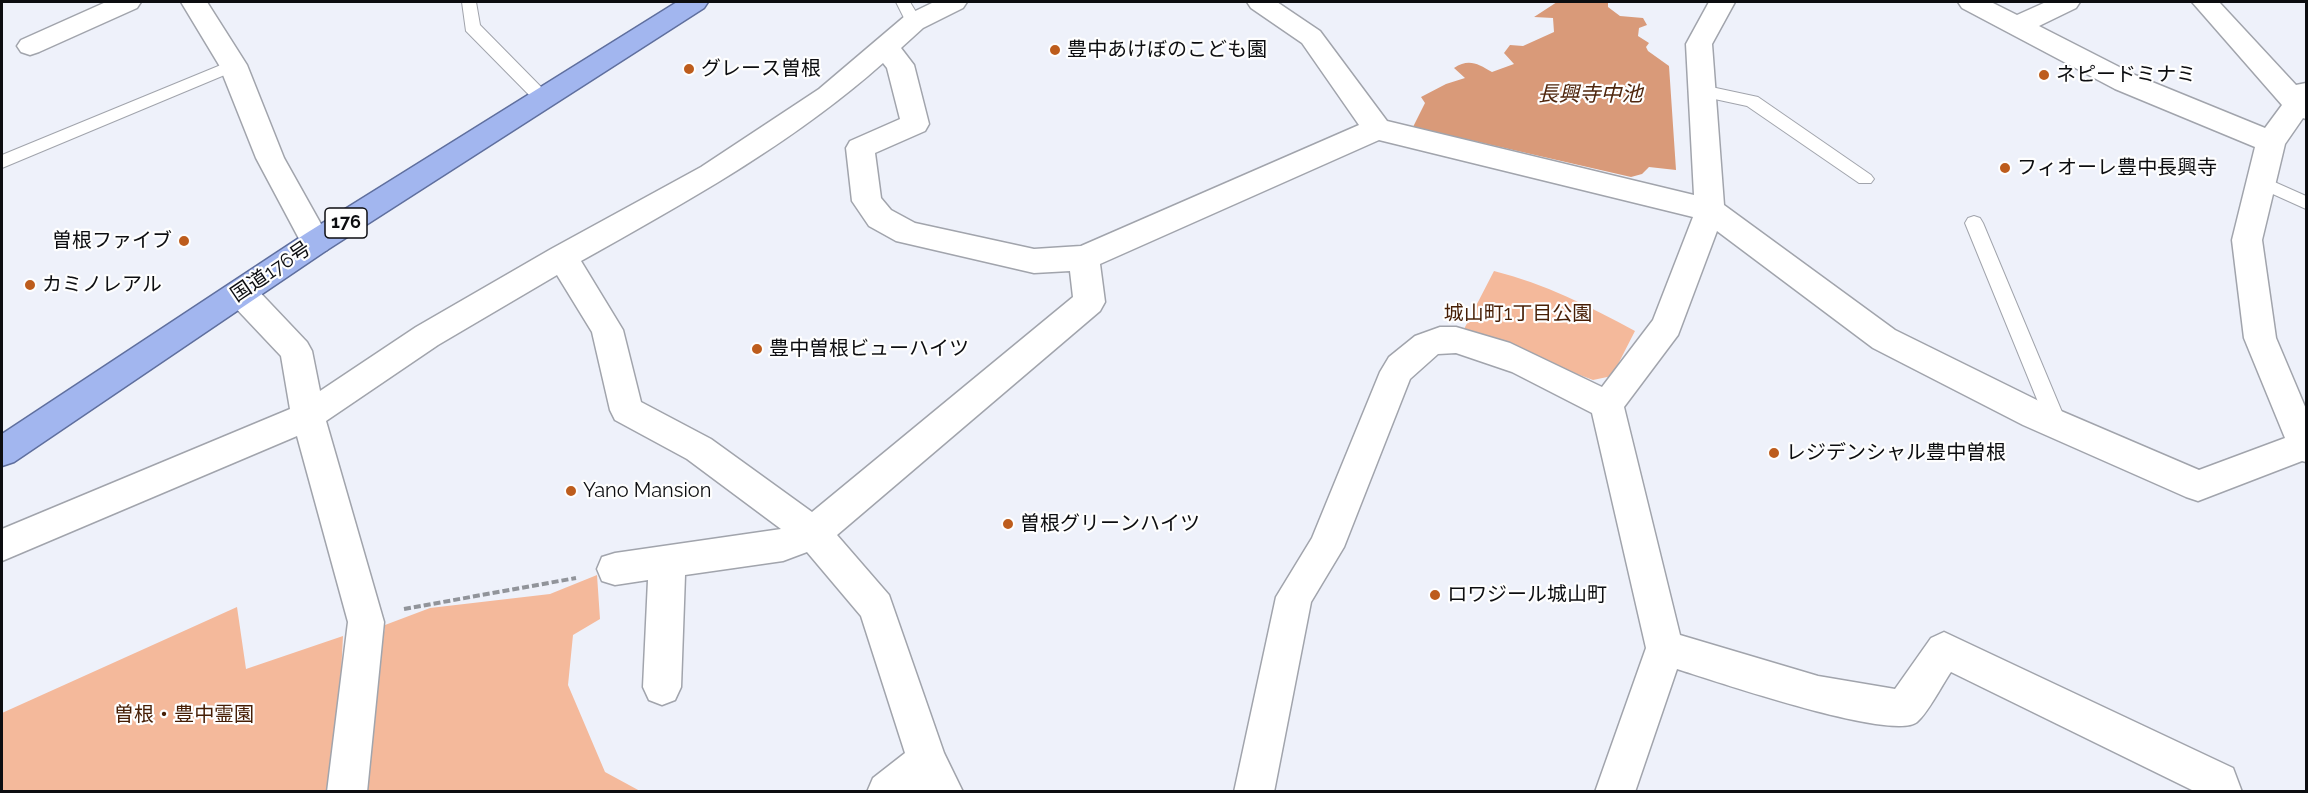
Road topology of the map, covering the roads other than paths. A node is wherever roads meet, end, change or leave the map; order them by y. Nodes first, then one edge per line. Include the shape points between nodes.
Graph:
1 (128, 2) edge
2 (194, 2) edge
3 (469, 2) edge
4 (695, 2) edge
5 (954, 2) edge
6 (1266, 2) edge
7 (1722, 2) edge
8 (1971, 2) edge
9 (2067, 2) edge
10 (2205, 2) edge
11 (909, 12) edge
12 (2016, 26) junction
13 (30, 46) dead end
14 (886, 49) junction
15 (233, 65) junction
16 (1702, 91) junction
17 (542, 98) junction
18 (2303, 101) edge
19 (1377, 129) junction
20 (2271, 142) junction
21 (2, 162) edge
22 (1865, 179) dead end
23 (2261, 182) junction
24 (2307, 203) edge
25 (1710, 210) junction
26 (1974, 223) dead end
27 (315, 242) junction
28 (561, 257) junction
29 (1083, 258) junction
30 (241, 293) junction
31 (1607, 405) junction
32 (308, 416) junction
33 (2057, 424) junction
34 (2306, 447) edge
35 (2, 452) edge
36 (813, 533) junction
37 (2, 545) edge
38 (667, 563) junction
39 (615, 568) road end
40 (1665, 648) junction
41 (662, 687) dead end
42 (935, 777) edge
43 (348, 792) edge
44 (887, 792) edge
45 (1254, 792) edge
46 (1615, 792) edge
47 (2222, 792) edge

1 - 13 street
2 - 15 street
3 - 17 lane via 472,27
4 - 17 highway, 国道176号 / 176
5 - 11 street
6 - 19 street via 1311,37
7 - 16 street via 1699,44
8 - 12 street
9 - 12 street
10 - 18 street
11 - 14 street
12 - 20 street via 2125,82
14 - 28 street via 830,96 711,175
14 - 29 street via 900,65 915,124 860,147 867,201 880,218 907,233 1034,261
15 - 21 lane
15 - 27 street via 270,158
16 - 22 lane via 1752,100
16 - 25 street
17 - 27 highway, 国道176号 / 176
18 - 20 street
19 - 25 street
19 - 29 street
20 - 23 street
23 - 24 lane
23 - 34 street via 2247,240 2260,338
25 - 31 street via 1667,326
25 - 33 street via 1884,339
26 - 33 lane
27 - 30 highway, 国道176号 / 176
28 - 32 street via 427,336
28 - 36 street via 607,330 627,410 699,449
29 - 36 street via 1089,302
30 - 32 street via 296,351
30 - 35 highway, 国道176号 / 176
31 - 40 street
31 - 45 street via 1480,345 1441,340 1414,352 1396,372 1326,546 1294,597
32 - 37 street
32 - 43 street via 366,622
33 - 34 street via 2198,486
36 - 38 street via 783,545
36 - 42 street via 876,606
38 - 39 street
38 - 41 street
40 - 46 street
40 - 47 street via 1818,694 1904,709 1944,650 2220,782
42 - 44 street

